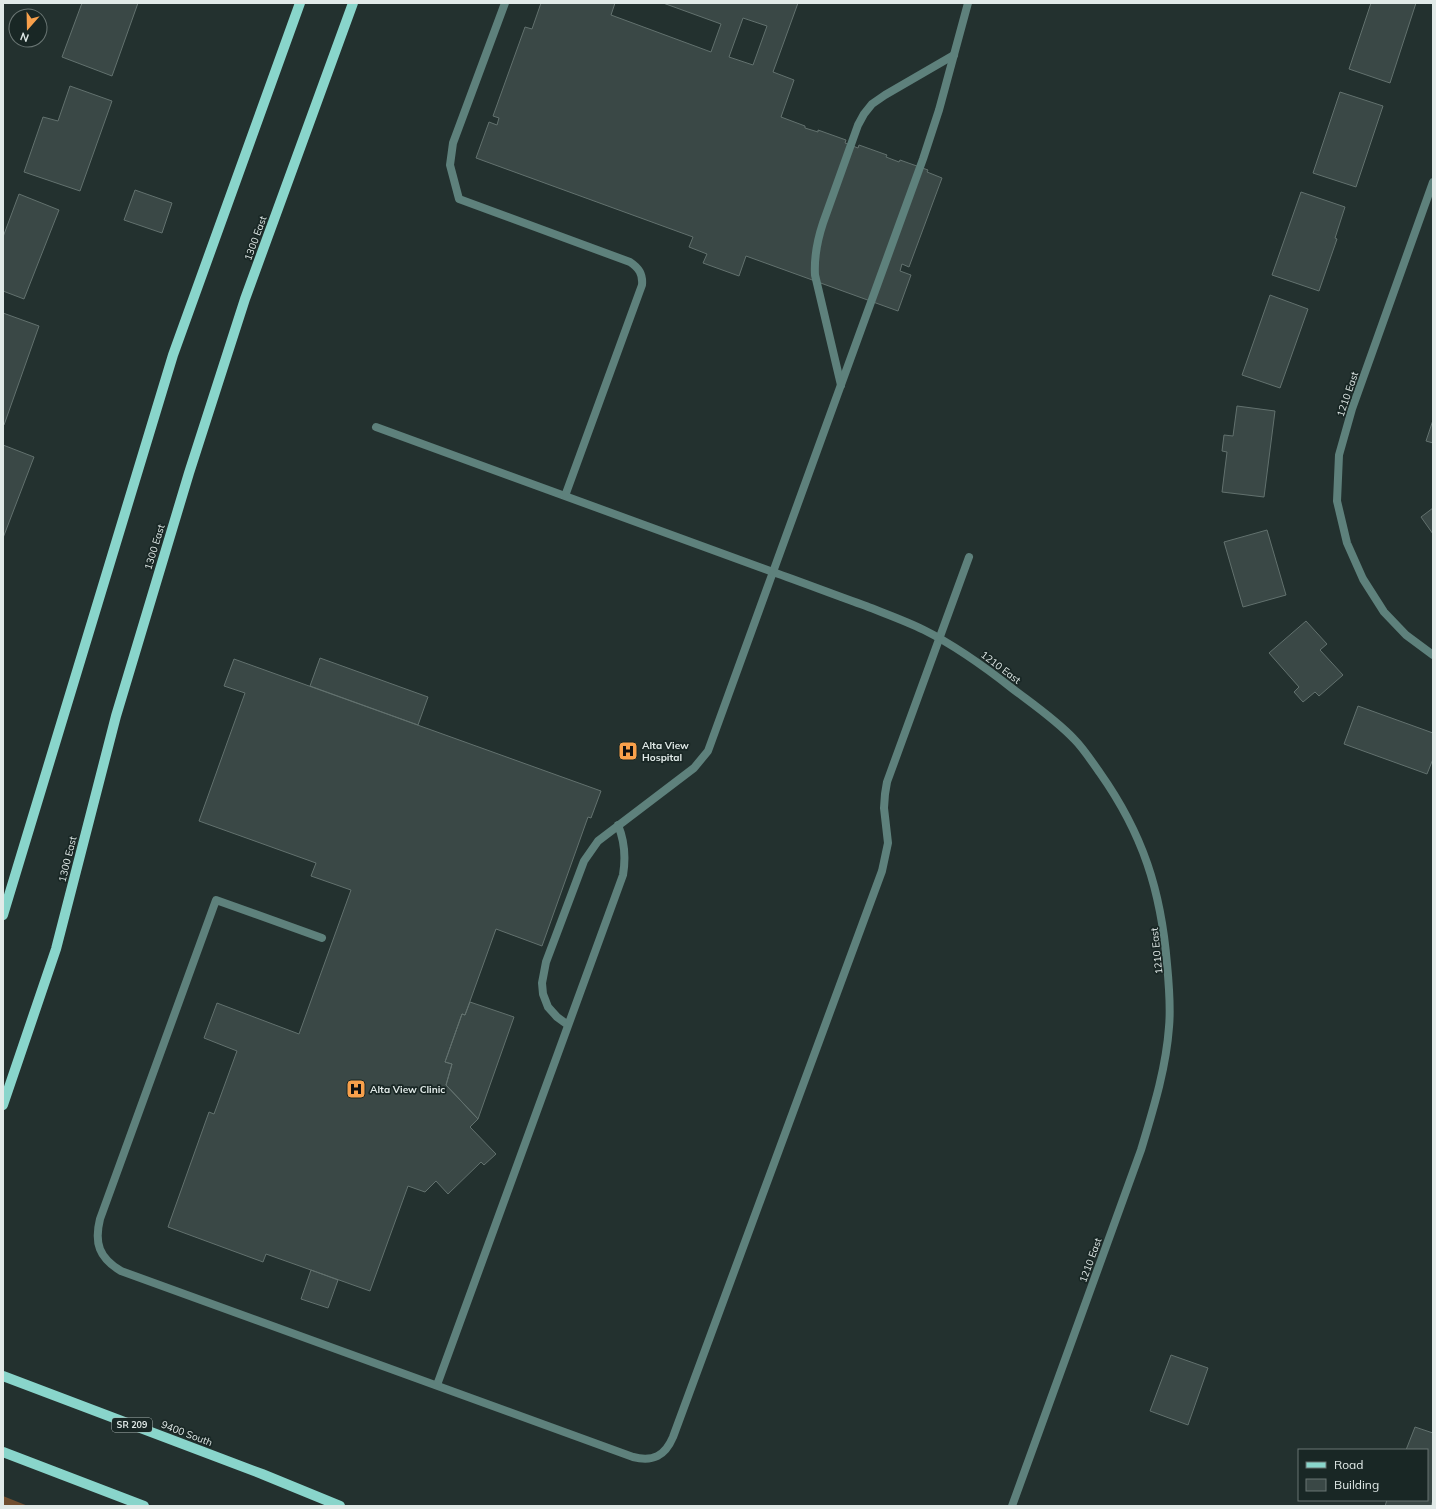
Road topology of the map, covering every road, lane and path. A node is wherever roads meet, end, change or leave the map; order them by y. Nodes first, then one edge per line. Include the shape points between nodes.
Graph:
1 (300, 3) edge
2 (353, 3) edge
3 (505, 3) edge
4 (968, 3) edge
5 (954, 55) junction
6 (1433, 182) edge
7 (841, 385) junction
8 (376, 427) dead end
9 (565, 496) junction
10 (969, 557) dead end
11 (773, 572) junction
12 (940, 638) junction
13 (1433, 655) edge
14 (618, 825) junction
15 (3, 915) edge
16 (322, 938) dead end
17 (568, 1025) junction
18 (3, 1105) edge
19 (3, 1376) edge
20 (436, 1385) junction
21 (3, 1452) edge
22 (144, 1506) edge
23 (340, 1506) edge
24 (1012, 1506) edge

1 - 15 main road via 173,355
2 - 18 main road, 1300 East via 246,299 189,473 116,716 56,949
3 - 9 street via 453,144 450,165 459,199 630,262 636,266 642,278 642,286
4 - 5 street
5 - 7 street via 923,159
5 - 7 street via 885,95 872,104 864,114 817,240 814,257 815,275
6 - 13 street, 1210 East via 1352,409 1339,455 1337,501 1347,543 1363,579 1384,612 1406,635
7 - 11 street
8 - 9 street, 1210 East
9 - 11 street, 1210 East
10 - 12 street
11 - 12 street, 1210 East via 901,620
11 - 14 street via 708,751 694,768
12 - 20 street via 887,782 884,808 888,842 882,871 670,1444 659,1456 642,1460 634,1458
12 - 24 street, 1210 East via 987,668 1075,739 1113,792 1130,821 1153,880 1161,913 1170,990 1169,1028 1162,1068 1141,1150
14 - 17 street via 625,848 623,875
14 - 17 street via 598,841 584,861 543,972 542,988 548,1007
16 - 20 street via 216,900 100,1219 97,1239 99,1248 104,1258 122,1271
17 - 20 street
19 - 23 main road, 9400 South / SR 209
21 - 22 main road

